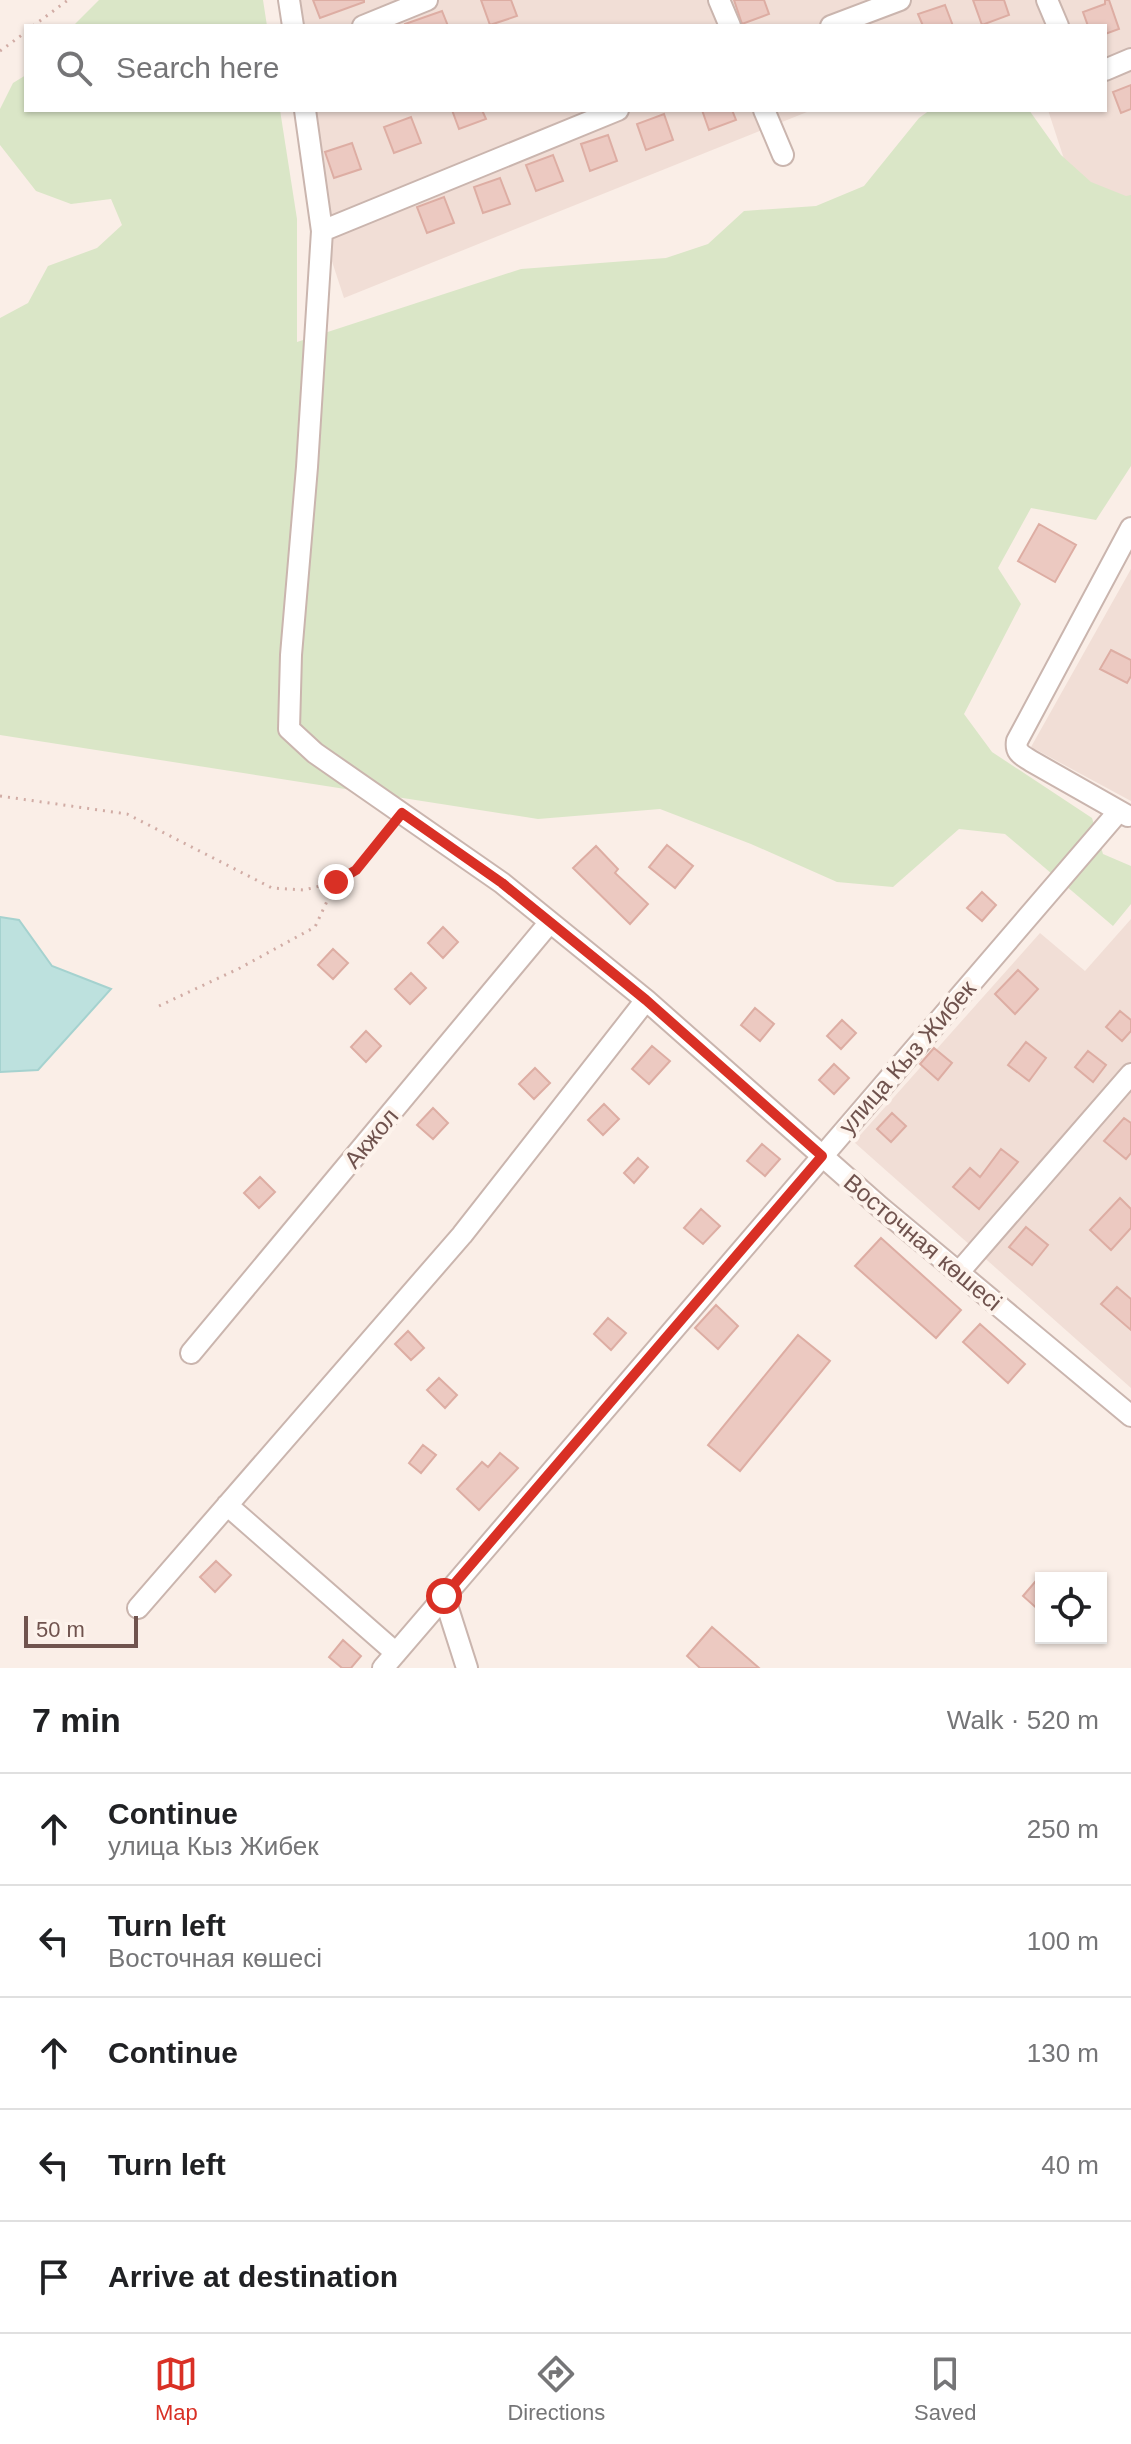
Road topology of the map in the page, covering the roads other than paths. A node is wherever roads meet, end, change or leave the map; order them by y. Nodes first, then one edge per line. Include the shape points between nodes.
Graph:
1 (289, 0) edge
2 (427, 0) edge
3 (719, 0) edge
4 (900, 0) edge
5 (1047, 0) edge
6 (293, 24) edge
7 (368, 24) edge
8 (729, 24) edge
9 (836, 24) edge
10 (1057, 24) edge
11 (1131, 59) edge
12 (1107, 69) edge
13 (305, 112) edge
14 (613, 112) edge
15 (765, 112) edge
16 (783, 155) dead end
17 (322, 231) junction
18 (1131, 528) edge
19 (1125, 814) edge
20 (550, 922) junction
21 (646, 1000) junction
22 (1131, 1074) edge
23 (822, 1156) junction
24 (959, 1272) junction
25 (191, 1353) dead end
26 (1131, 1416) edge
27 (227, 1505) junction
28 (444, 1596) junction
29 (138, 1608) dead end
30 (390, 1661) edge
31 (467, 1668) edge

1 - 6 street
2 - 7 street
3 - 8 street
4 - 9 street
5 - 10 street
11 - 12 street
13 - 17 street
14 - 17 street
15 - 16 street
17 - 20 street, Восточная көшесі via 289,729
18 - 19 street via 1016,748
19 - 23 street, улица Кыз Жибек
20 - 21 street, Восточная көшесі
20 - 25 street, Акжол
21 - 23 street, Восточная көшесі
21 - 27 street via 462,1235
22 - 24 street
23 - 24 street, Восточная көшесі
23 - 28 street, улица Кыз Жибек
24 - 26 street, Восточная көшесі
27 - 29 street
27 - 30 street
28 - 30 street, улица Кыз Жибек
28 - 31 street

